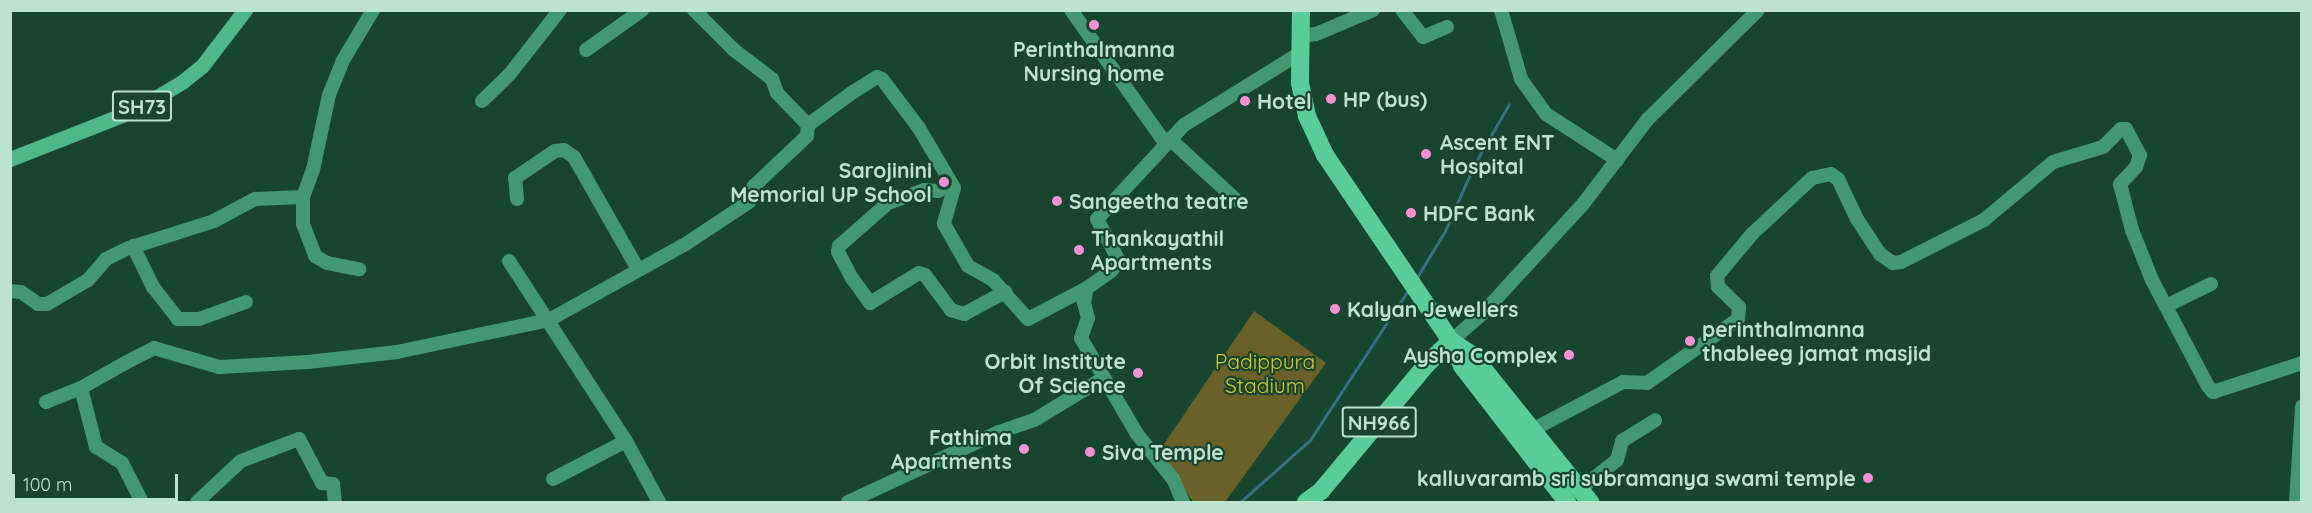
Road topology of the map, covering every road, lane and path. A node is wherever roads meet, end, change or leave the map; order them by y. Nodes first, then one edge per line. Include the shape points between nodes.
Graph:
1 (245, 10) edge
2 (373, 10) edge
3 (560, 10) edge
4 (642, 10) edge
5 (694, 10) edge
6 (1071, 10) edge
7 (1301, 10) edge
8 (1373, 10) edge
9 (1402, 10) edge
10 (1501, 10) edge
11 (1758, 10) edge
12 (1447, 27) dead end
13 (1300, 45) junction
14 (586, 50) dead end
15 (482, 101) dead end
16 (808, 125) junction
17 (1168, 142) junction
18 (10, 159) edge
19 (1617, 160) junction
20 (939, 191) dead end
21 (303, 197) junction
22 (517, 200) dead end
23 (1236, 201) dead end
24 (134, 246) junction
25 (509, 261) dead end
26 (359, 269) dead end
27 (638, 269) junction
28 (2211, 284) dead end
29 (1087, 288) junction
30 (10, 291) edge
31 (1005, 292) junction
32 (246, 302) dead end
33 (2166, 306) junction
34 (549, 320) junction
35 (1451, 341) junction
36 (2301, 363) edge
37 (1102, 379) junction
38 (81, 388) junction
39 (46, 402) dead end
40 (2301, 406) edge
41 (1655, 420) dead end
42 (1534, 429) junction
43 (626, 441) junction
44 (553, 479) dead end
45 (1585, 496) edge
46 (142, 502) edge
47 (197, 502) edge
48 (335, 502) edge
49 (659, 502) edge
50 (848, 502) edge
51 (1183, 502) edge
52 (1306, 502) edge
53 (1567, 502) edge
54 (2296, 502) edge

1 - 18 main road, SH73 via 202,66 182,82 135,110
2 - 21 street via 342,62 329,95 313,170
3 - 15 street via 509,75
4 - 14 street
5 - 16 street via 734,50 772,79 777,93
6 - 17 street
7 - 13 highway
8 - 13 street via 1316,34
9 - 12 street via 1424,36
10 - 19 street via 1521,79 1546,114
11 - 19 street via 1647,120
13 - 17 street via 1191,121
13 - 35 highway via 1307,116 1325,155
16 - 27 street via 807,136 754,186 749,202
16 - 31 street via 877,77 882,79 919,128 954,188 944,224 960,253 968,266 980,269
17 - 23 street
17 - 29 street via 1097,219 1119,261
19 - 35 street via 1544,247 1482,314
20 - 31 street via 924,190 888,202 858,234 839,246 838,252 852,278 870,303 919,273 926,275 951,310 964,314
21 - 24 street via 255,200 214,221
21 - 26 street via 303,224 315,256
22 - 27 street via 515,178 555,151 564,150 574,157
24 - 30 street via 106,259 88,280 56,300 38,304 21,292
24 - 32 street via 153,287 178,319 199,319
25 - 34 street
27 - 34 street
28 - 33 street
29 - 31 street via 1028,319
29 - 37 street via 1084,303 1088,318 1081,338
33 - 36 street via 2213,392
33 - 42 street via 2132,230 2120,189 2140,155 2126,129 2121,129 2103,147 2053,162 1991,216 1901,262 1893,263 1880,254 1838,179 1822,174 1812,178 1772,215 1717,276 1718,287 1739,308 1738,319 1647,383 1623,382
34 - 38 street via 397,352 240,368 197,364 154,348
34 - 43 street
35 - 42 highway via 1472,355
35 - 52 highway, NH966 via 1427,364 1321,492
35 - 53 highway via 1462,366
37 - 50 street via 1036,419 999,432
37 - 51 street via 1137,434 1173,479
38 - 39 street
38 - 46 street via 96,447 122,463
40 - 54 main road
41 - 45 street via 1622,441 1617,460
42 - 45 highway
43 - 44 street
43 - 49 street
47 - 48 street via 241,461 299,439 322,483 333,484

